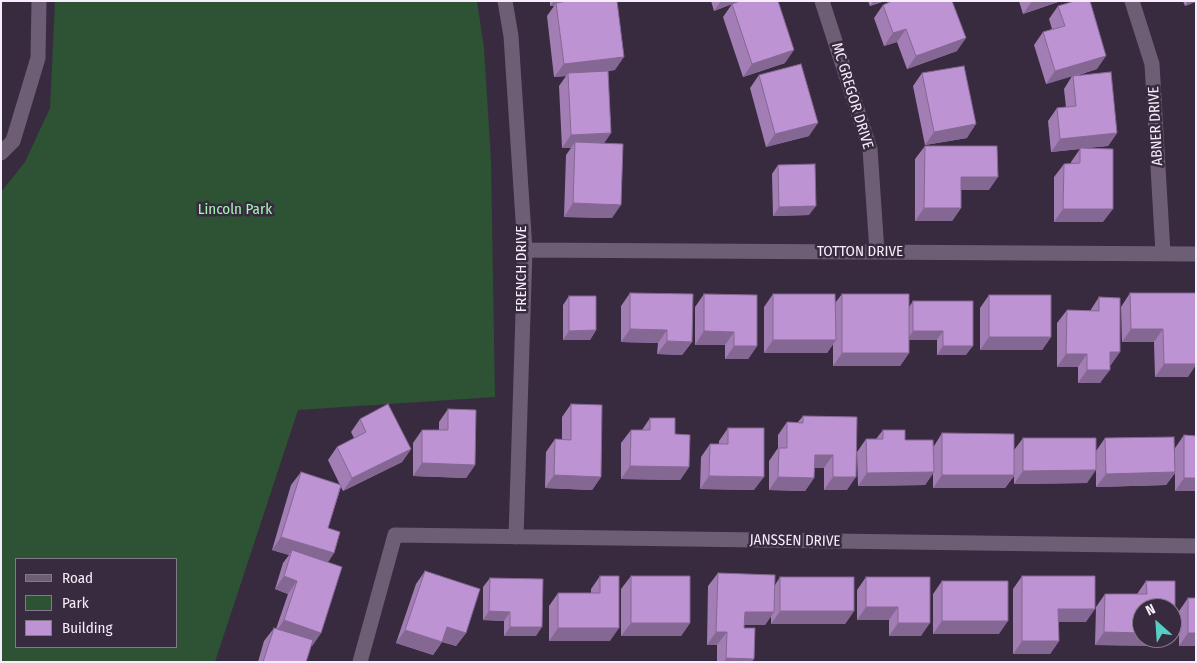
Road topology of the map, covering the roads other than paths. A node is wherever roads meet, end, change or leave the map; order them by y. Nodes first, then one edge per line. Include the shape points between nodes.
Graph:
1 (39, 1) edge
2 (505, 1) edge
3 (822, 1) edge
4 (1132, 1) edge
5 (1, 153) edge
6 (524, 250) junction
7 (877, 252) junction
8 (1163, 253) junction
9 (1196, 254) edge
10 (516, 537) junction
11 (1196, 546) edge
12 (360, 662) edge

1 - 5 street via 38,58 13,141
2 - 6 street, FRENCH DRIVE via 511,36
3 - 7 street, MC GREGOR DRIVE via 870,149
4 - 8 street, ABNER DRIVE via 1152,64
6 - 7 street, TOTTON DRIVE
6 - 10 street, FRENCH DRIVE
7 - 8 street, TOTTON DRIVE
8 - 9 street, TOTTON DRIVE
10 - 11 street, JANSSEN DRIVE
10 - 12 street, JANSSEN DRIVE via 395,535

